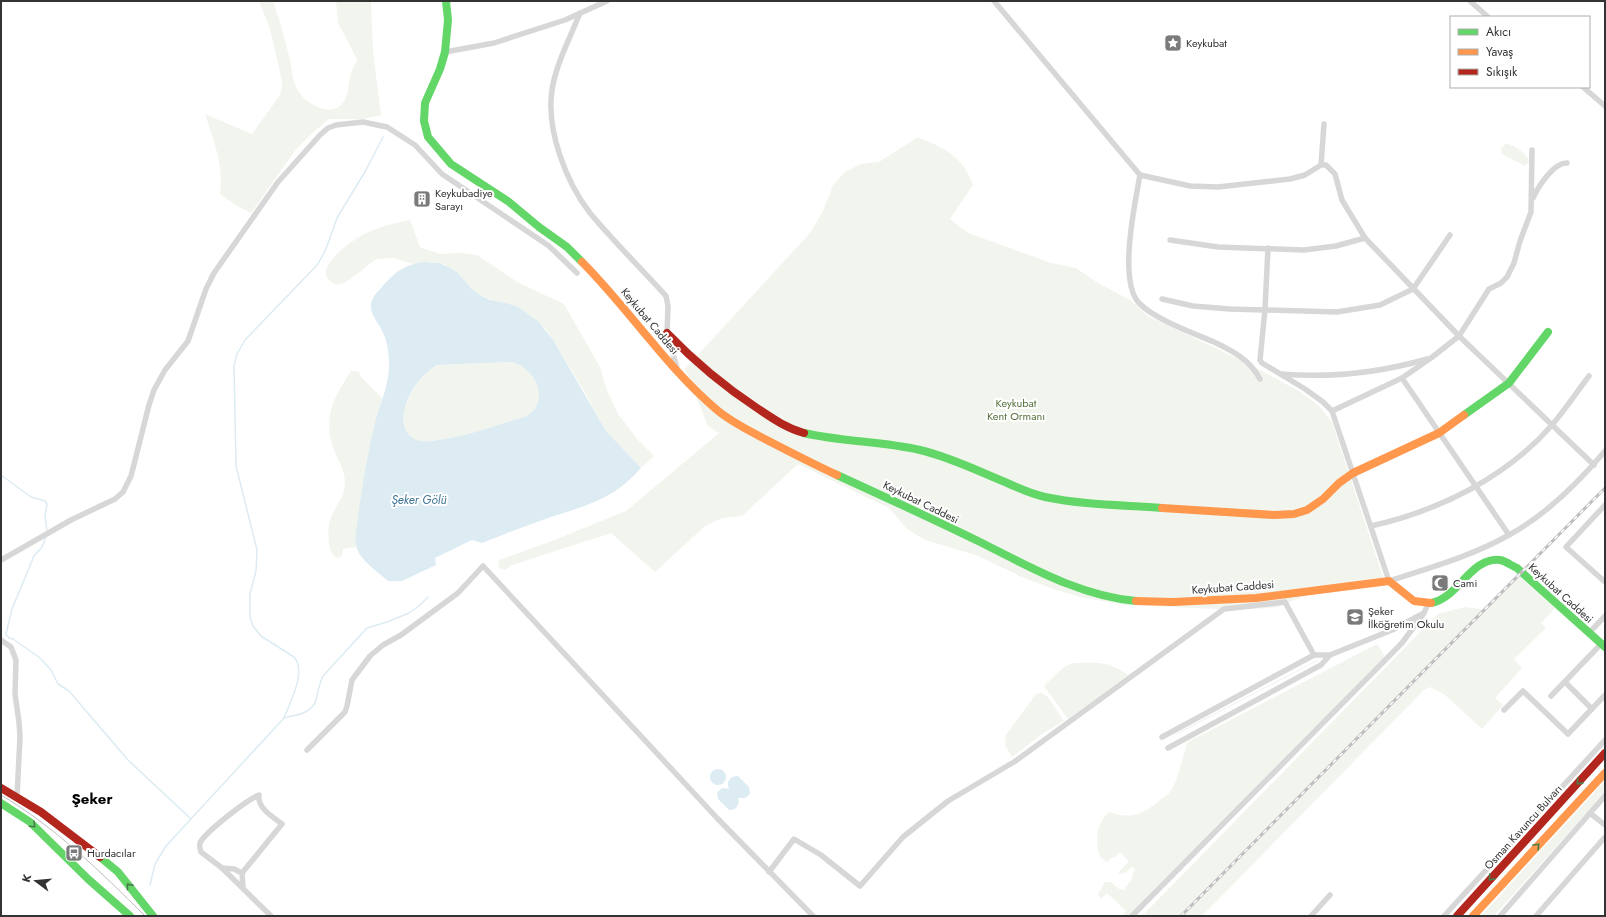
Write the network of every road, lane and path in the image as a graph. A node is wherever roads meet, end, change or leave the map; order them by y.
1 (446, 1) edge
2 (607, 1) edge
3 (994, 1) edge
4 (1470, 1) edge
5 (580, 13) junction
6 (1487, 16) edge
7 (445, 52) junction
8 (1584, 88) edge
9 (1605, 106) edge
10 (1324, 124) dead end
11 (1532, 150) dead end
12 (1567, 163) dead end
13 (1321, 165) junction
14 (1140, 175) junction
15 (1532, 200) junction
16 (1450, 235) dead end
17 (1365, 238) junction
18 (1170, 240) dead end
19 (1268, 248) junction
20 (578, 273) dead end
21 (1413, 289) junction
22 (1162, 299) dead end
23 (1265, 310) junction
24 (1548, 332) dead end
25 (667, 333) junction
26 (1459, 336) junction
27 (1431, 358) junction
28 (678, 371) junction
29 (1279, 374) junction
30 (1589, 376) dead end
31 (1402, 378) junction
32 (1260, 379) dead end
33 (1508, 383) junction
34 (1332, 411) junction
35 (1552, 425) junction
36 (1439, 433) junction
37 (1605, 451) edge
38 (1594, 465) junction
39 (1353, 473) junction
40 (1476, 486) junction
41 (1605, 506) edge
42 (1371, 526) junction
43 (1509, 535) junction
44 (1, 560) edge
45 (1389, 581) junction
46 (1605, 582) edge
47 (1279, 595) junction
48 (1285, 602) junction
49 (1428, 604) junction
50 (1424, 613) junction
51 (1605, 616) edge
52 (1589, 633) junction
53 (1, 640) edge
54 (1603, 646) edge
55 (1314, 655) junction
56 (1330, 655) junction
57 (1564, 682) junction
58 (1605, 695) edge
59 (1551, 696) dead end
60 (1592, 709) junction
61 (1504, 710) dead end
62 (1162, 737) dead end
63 (1605, 740) edge
64 (1168, 748) dead end
65 (307, 750) dead end
66 (1605, 754) edge
67 (1605, 773) edge
68 (1, 788) edge
69 (1605, 796) edge
70 (17, 797) junction
71 (1, 803) edge
72 (1590, 813) junction
73 (1605, 825) edge
74 (1605, 837) edge
75 (222, 868) junction
76 (769, 872) junction
77 (242, 873) junction
78 (243, 888) junction
79 (1330, 895) dead end
80 (1503, 915) edge
81 (130, 916) edge
82 (153, 916) edge
83 (271, 916) edge
84 (813, 916) edge
85 (1132, 916) edge
86 (1311, 916) edge
87 (1444, 916) edge
88 (1457, 916) edge
89 (1473, 916) edge
90 (1536, 916) edge

1 - 7 main road, Keykubat Caddesi
2 - 5 street
3 - 14 street
4 - 6 street
5 - 7 street
5 - 25 street
7 - 28 main road, Keykubat Caddesi
8 - 9 street
10 - 13 street
11 - 15 street
12 - 15 street
13 - 14 street
13 - 17 street
14 - 32 street
15 - 26 street
16 - 21 street
17 - 19 street
17 - 21 street
18 - 19 street
19 - 23 street
20 - 44 street
21 - 23 street
21 - 26 street
22 - 23 street
23 - 29 street
24 - 33 main road
25 - 28 street
25 - 39 main road
26 - 27 street
26 - 33 street
27 - 29 street
27 - 31 street
28 - 47 main road, Keykubat Caddesi
29 - 34 street
30 - 35 street
31 - 34 street
31 - 36 street
33 - 35 street
33 - 36 main road
34 - 39 street
35 - 38 street
35 - 40 street
36 - 39 main road
36 - 40 street
37 - 38 street
38 - 43 street
39 - 42 street
40 - 42 street
40 - 43 street
41 - 46 street
42 - 45 street
43 - 45 street
45 - 47 main road, Keykubat Caddesi
45 - 49 main road
47 - 48 street
48 - 55 street
48 - 76 street
49 - 50 street
49 - 52 main road, Keykubat Caddesi
50 - 56 street
50 - 85 street
51 - 52 street
52 - 54 main road, Keykubat Caddesi
53 - 70 street
54 - 57 street
55 - 56 street
55 - 62 street
56 - 64 street
57 - 59 street
57 - 60 street
58 - 60 street
60 - 61 street
63 - 87 street
65 - 76 street
66 -> 88 main road, Osman Kavuncu Bulvarı
89 -> 67 main road, Osman Kavuncu Bulvarı
68 - 70 main road
69 - 72 street
82 -> 70 main road
71 -> 81 main road
72 - 73 street
72 - 80 street
74 - 90 street
75 - 77 street
75 - 77 street
75 - 78 street
76 - 84 street
77 - 78 street
78 - 83 street
79 - 86 street

